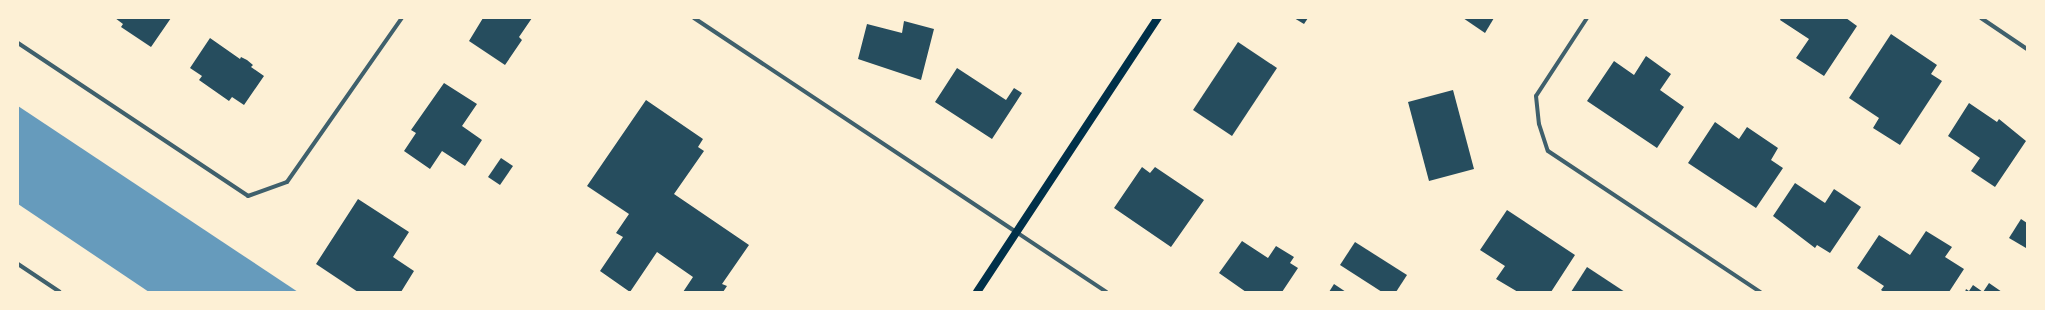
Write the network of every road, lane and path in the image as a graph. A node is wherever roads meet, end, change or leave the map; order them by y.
1 (402, 18) edge
2 (694, 18) edge
3 (1158, 18) edge
4 (1587, 18) edge
5 (1981, 18) edge
6 (18, 44) edge
7 (2027, 49) edge
8 (1016, 232) junction
9 (18, 264) edge
10 (60, 292) edge
11 (977, 292) edge
12 (1106, 292) edge
13 (1760, 292) edge

1 - 6 street
2 - 8 street
3 - 8 main road
4 - 13 street
5 - 7 street
8 - 11 main road
8 - 12 street
9 - 10 street

